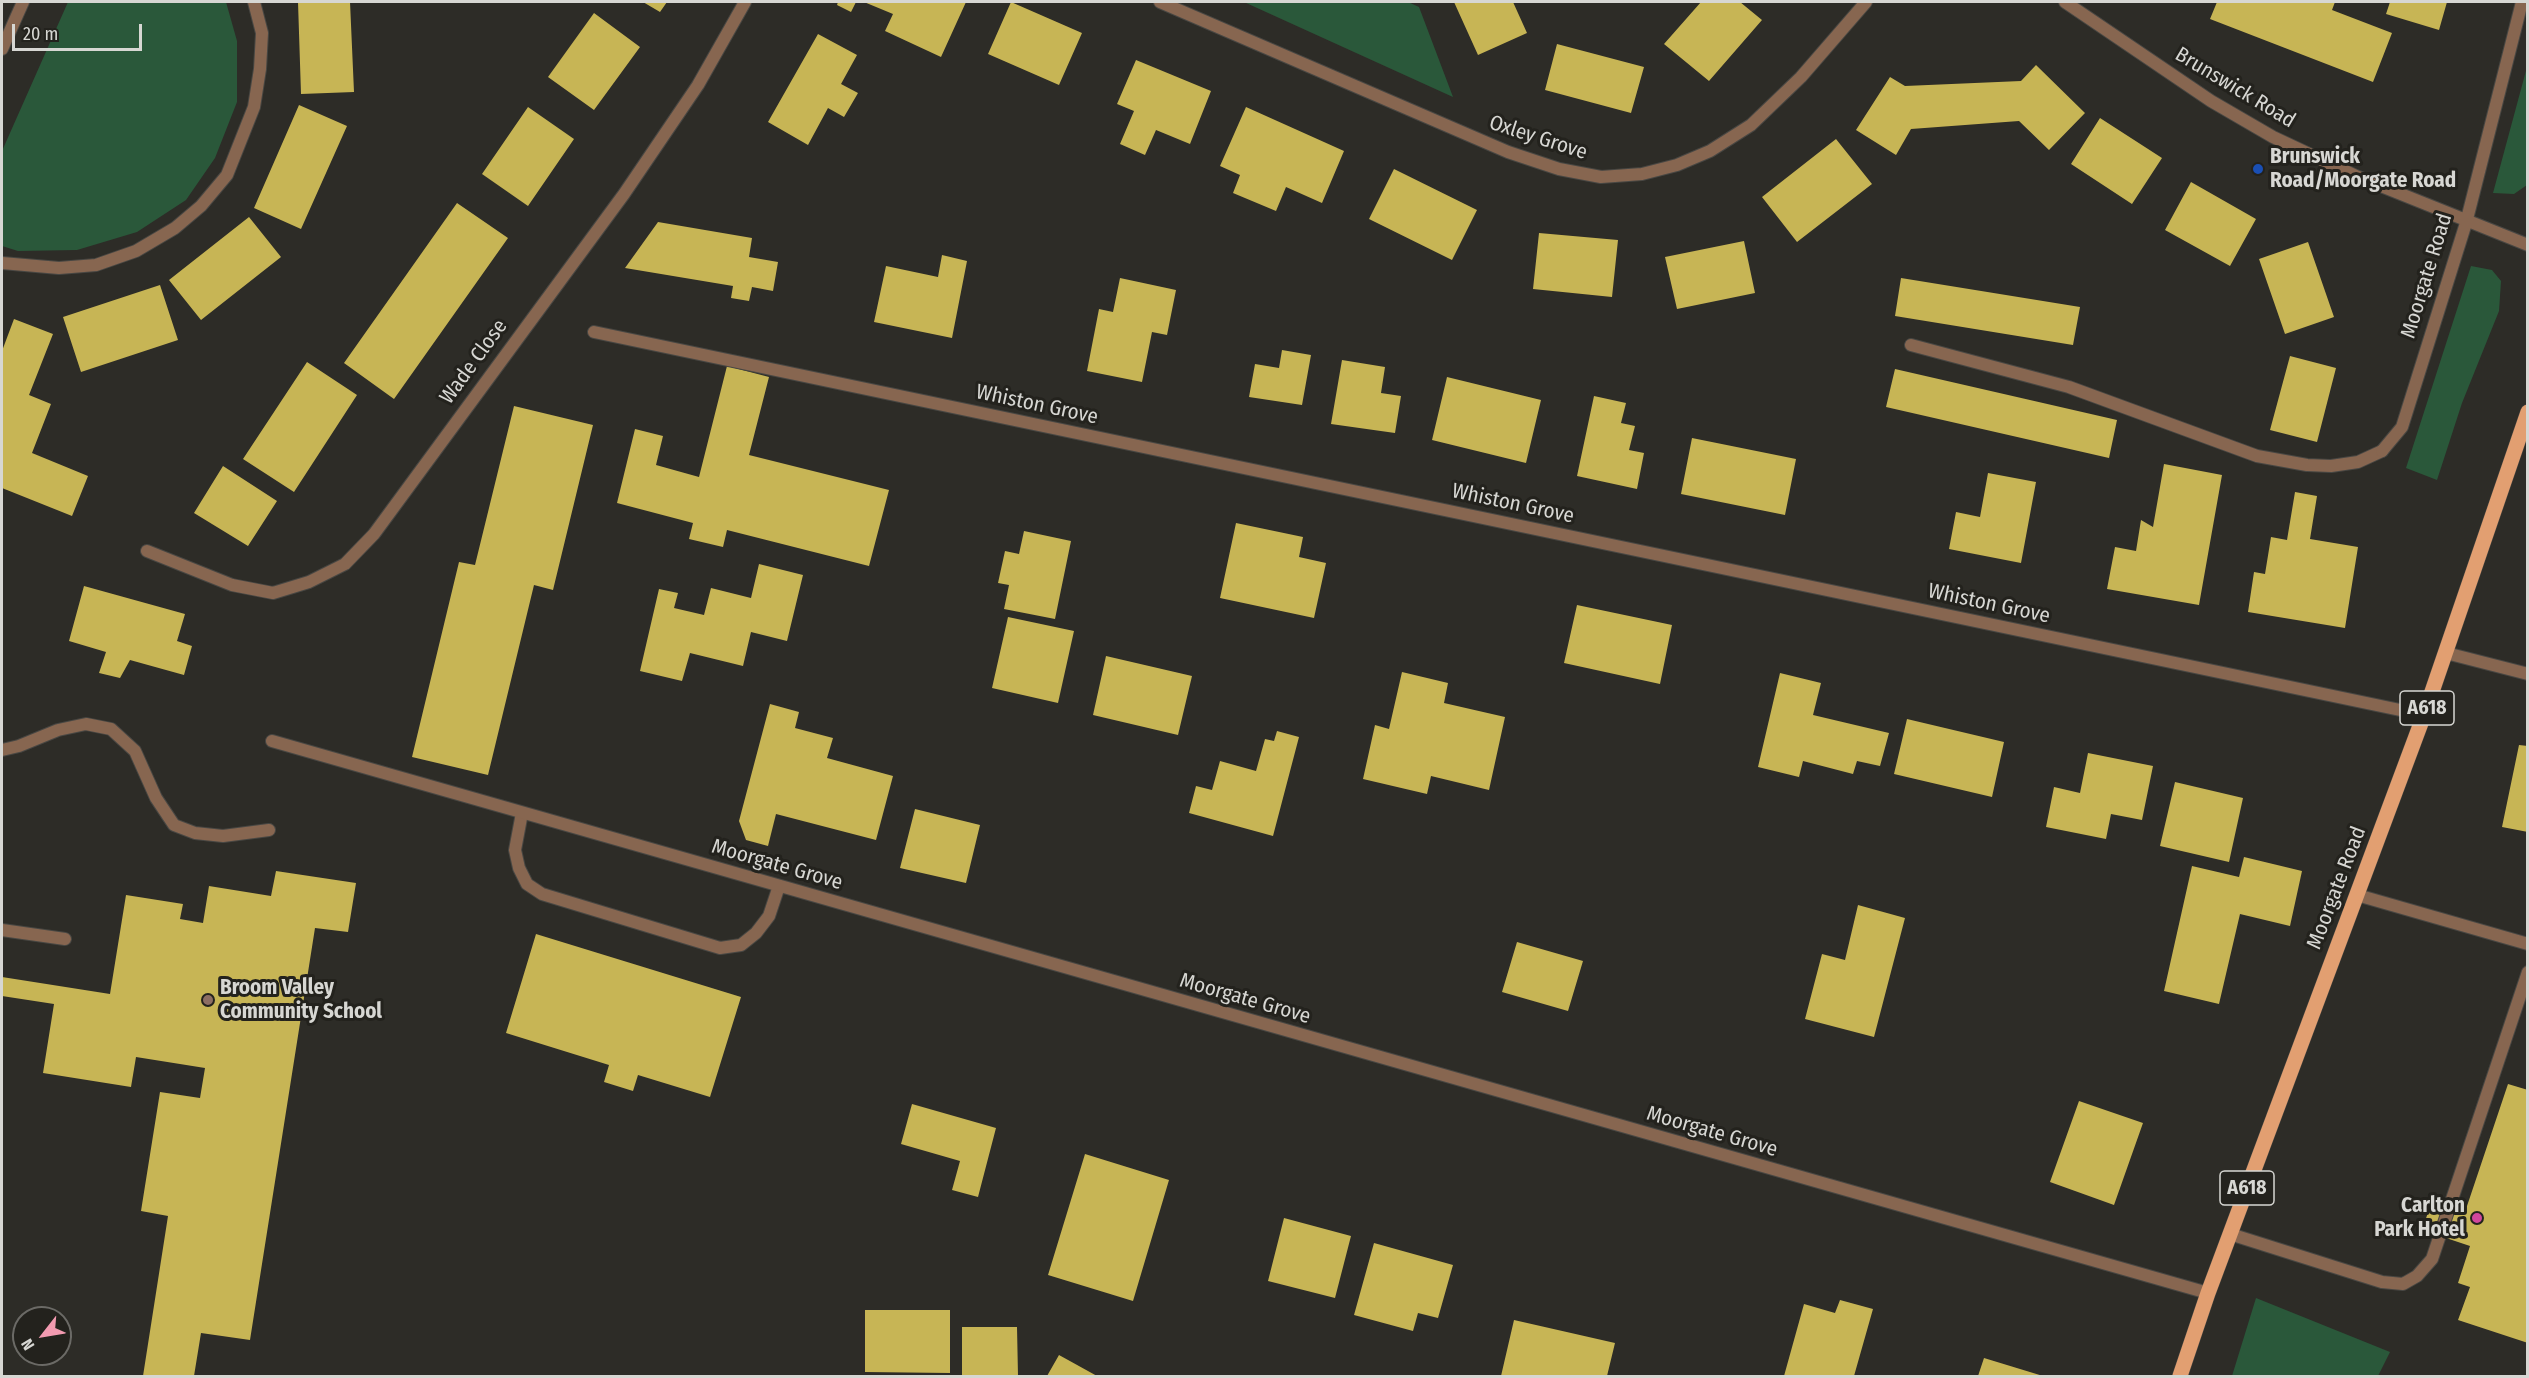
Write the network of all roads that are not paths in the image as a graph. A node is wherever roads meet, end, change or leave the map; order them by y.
1 (23, 2) edge
2 (254, 2) edge
3 (745, 2) edge
4 (1160, 2) edge
5 (1866, 2) edge
6 (2065, 2) edge
7 (2522, 2) edge
8 (2080, 6) edge
9 (2, 49) edge
10 (2466, 223) junction
11 (2528, 245) edge
12 (2, 263) edge
13 (594, 332) dead end
14 (1911, 345) dead end
15 (2528, 412) edge
16 (147, 551) dead end
17 (2446, 653) junction
18 (2528, 674) edge
19 (2424, 715) junction
20 (272, 741) dead end
21 (2, 750) edge
22 (522, 813) junction
23 (269, 830) dead end
24 (779, 886) junction
25 (2356, 895) junction
26 (2, 930) edge
27 (65, 939) dead end
28 (2528, 944) edge
29 (2528, 972) edge
30 (2230, 1234) junction
31 (2208, 1293) junction
32 (2180, 1377) edge

1 - 9 street
2 - 12 street
3 - 16 street, Wade Close
4 - 5 street, Oxley Grove
6 - 8 street, Brunswick Road
7 - 10 street, Moorgate Road
8 - 10 street, Brunswick Road
10 - 11 street, Brunswick Road
10 - 14 street, Moorgate Road
13 - 19 street, Whiston Grove
15 - 17 main road, Moorgate Road / A618
17 - 18 street
17 - 19 main road, Moorgate Road / A618
19 - 25 main road, Moorgate Road / A618
20 - 22 street, Moorgate Grove
21 - 23 street
22 - 24 street, Moorgate Grove
22 - 24 street
24 - 31 street, Moorgate Grove
25 - 28 street
25 - 30 main road, Moorgate Road / A618
26 - 27 street
29 - 30 street
30 - 31 main road, Moorgate Road / A618
31 - 32 main road, Moorgate Road / A618

